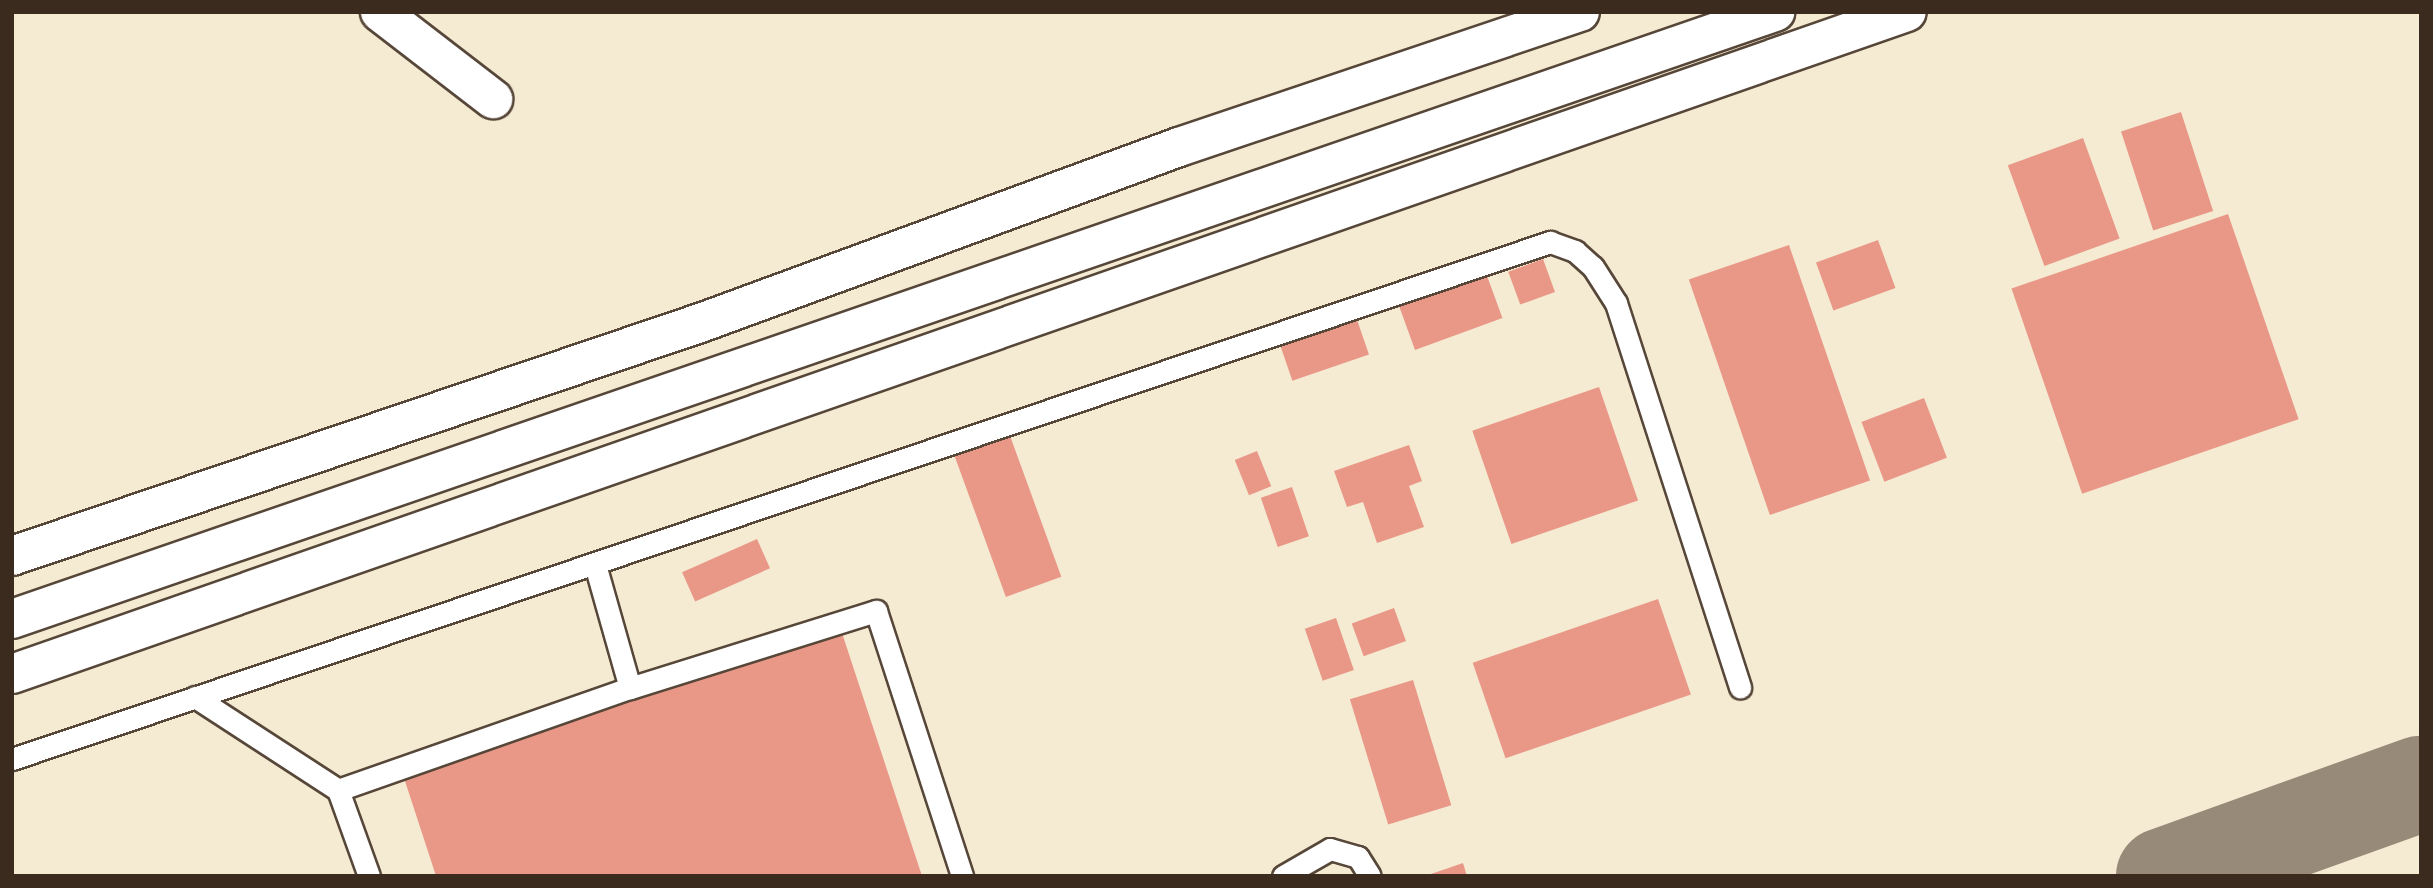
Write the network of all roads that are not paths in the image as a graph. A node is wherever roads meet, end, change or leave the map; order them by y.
1 (380, 12) edge
2 (1580, 12) edge
3 (1775, 12) edge
4 (1907, 12) edge
5 (493, 99) dead end
6 (12, 556) edge
7 (596, 564) junction
8 (12, 619) edge
9 (12, 674) edge
10 (630, 688) junction
11 (1740, 688) dead end
12 (195, 697) junction
13 (12, 760) edge
14 (338, 790) junction
15 (369, 876) edge
16 (962, 876) edge
17 (1283, 876) edge
18 (1370, 876) edge

1 - 5 street
2 - 6 street
3 - 8 street
4 - 9 street
7 - 10 lane
7 - 11 lane
7 - 12 lane
10 - 14 lane
10 - 16 lane
12 - 13 lane
12 - 14 lane
14 - 15 lane
17 - 18 lane

